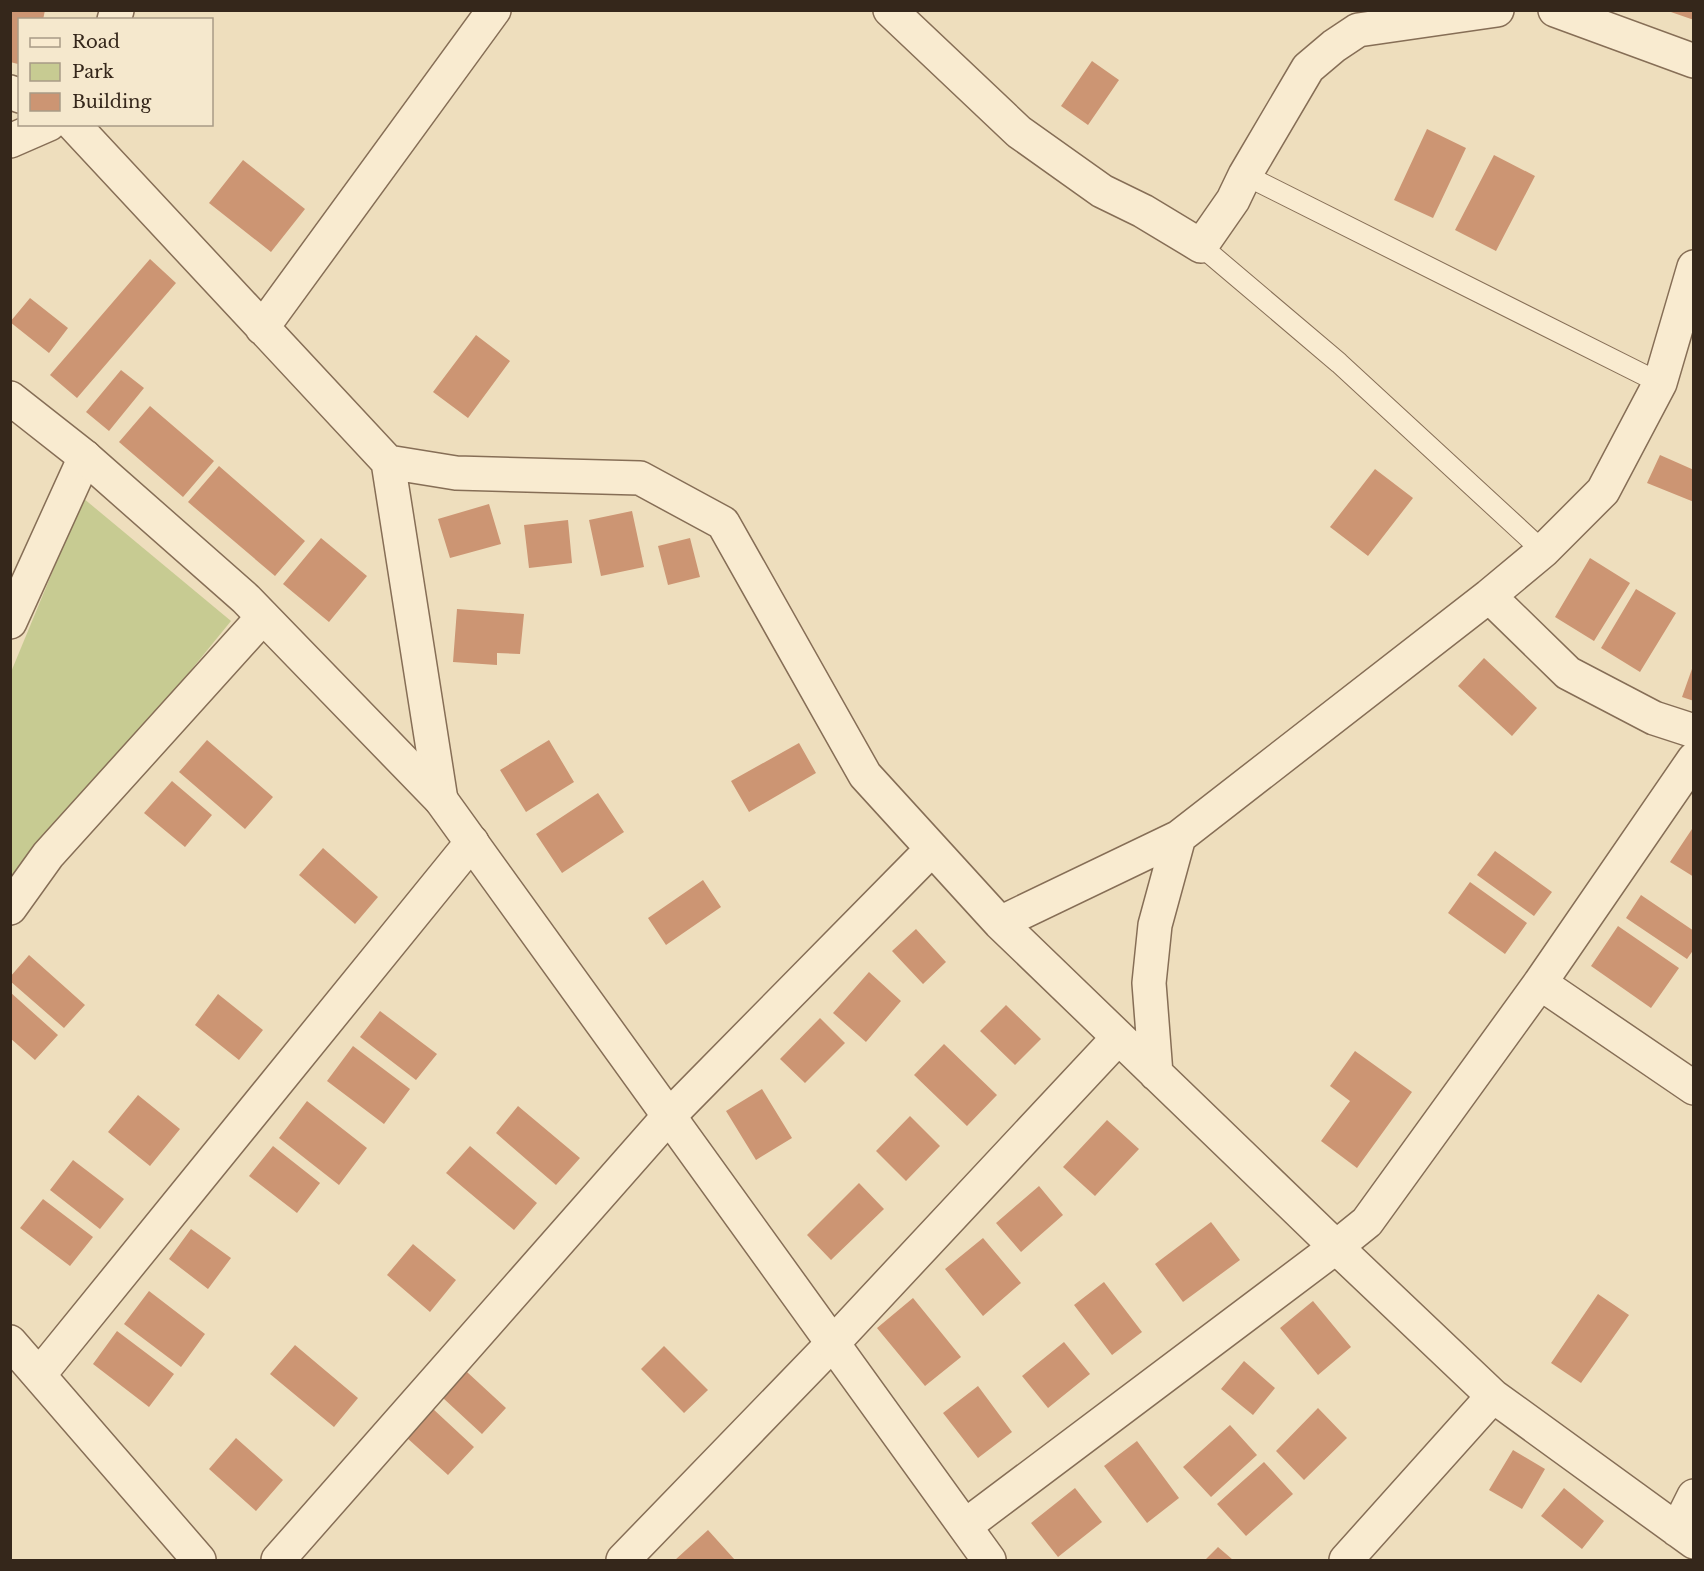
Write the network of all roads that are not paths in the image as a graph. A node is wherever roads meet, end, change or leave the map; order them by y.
1 (494, 10) edge
2 (890, 10) edge
3 (1497, 10) edge
4 (1555, 10) edge
5 (1694, 61) edge
6 (44, 126) edge
7 (75, 126) edge
8 (10, 141) edge
9 (1245, 175) junction
10 (1202, 246) junction
11 (1694, 267) edge
12 (262, 328) junction
13 (1660, 383) junction
14 (10, 398) edge
15 (85, 456) junction
16 (388, 462) junction
17 (1543, 551) junction
18 (1489, 596) junction
19 (263, 617) junction
20 (10, 622) edge
21 (1694, 730) edge
22 (1694, 759) edge
23 (441, 800) junction
24 (1179, 837) junction
25 (472, 842) junction
26 (932, 849) junction
27 (10, 908) edge
28 (1000, 923) junction
29 (1540, 983) junction
30 (1118, 1038) junction
31 (1156, 1074) junction
32 (1694, 1088) edge
33 (669, 1116) junction
34 (1336, 1247) junction
35 (10, 1342) edge
36 (833, 1343) junction
37 (39, 1375) junction
38 (1493, 1396) junction
39 (1694, 1496) edge
40 (964, 1526) junction
41 (1685, 1536) edge
42 (199, 1560) edge
43 (278, 1560) edge
44 (623, 1560) edge
45 (989, 1560) edge
46 (1346, 1560) edge

1 - 12 street
2 - 10 street
3 - 9 street
4 - 5 street
6 - 8 street
7 - 12 street
9 - 10 street
9 - 13 lane
10 - 17 lane
11 - 13 street
12 - 16 street
13 - 17 street
14 - 15 street
15 - 19 street
15 - 20 street
16 - 23 street
16 - 26 street
17 - 18 street
18 - 21 street
18 - 24 street
19 - 23 street
19 - 27 street
22 - 29 street
23 - 25 street
24 - 28 street
24 - 31 street
25 - 33 street
25 - 37 street
26 - 28 street
26 - 33 street
28 - 30 street
29 - 32 street
29 - 34 street
30 - 31 street
30 - 36 street
31 - 34 street
33 - 36 street
33 - 43 street
34 - 38 street
34 - 40 street
35 - 37 street
36 - 40 street
36 - 44 street
37 - 42 street
38 - 41 street
38 - 46 street
39 - 41 street
40 - 45 street

